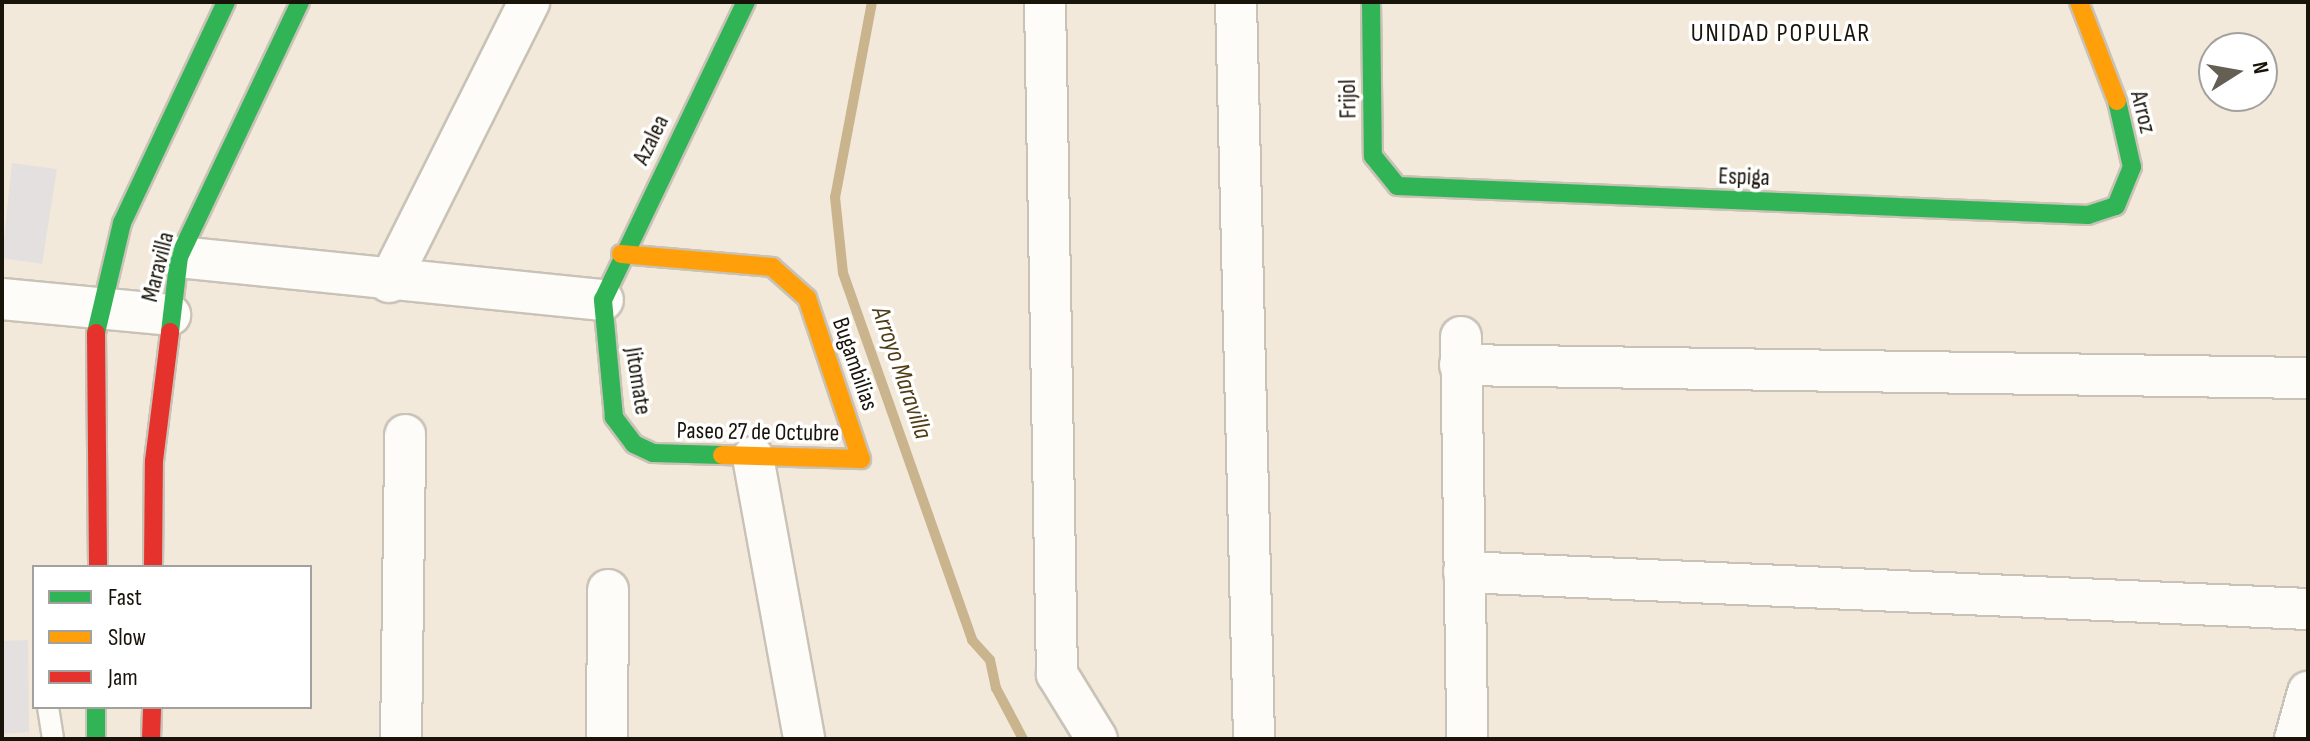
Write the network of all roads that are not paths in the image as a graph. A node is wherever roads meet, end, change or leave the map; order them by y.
1 (226, 2) edge
2 (300, 2) edge
3 (529, 2) edge
4 (746, 2) edge
5 (1045, 2) edge
6 (1236, 2) edge
7 (1371, 2) edge
8 (2079, 2) edge
9 (186, 84) junction
10 (245, 113) junction
11 (1397, 186) joint
12 (2088, 215) joint
13 (621, 254) junction
14 (179, 257) junction
15 (389, 282) junction
16 (2, 299) edge
17 (603, 300) junction
18 (96, 312) junction
19 (170, 315) junction
20 (2308, 378) edge
21 (405, 435) dead end
22 (653, 453) joint
23 (753, 457) junction
24 (861, 459) joint
25 (98, 565) edge
26 (153, 565) edge
27 (1464, 572) junction
28 (608, 590) dead end
29 (2308, 609) edge
30 (2308, 692) edge
31 (48, 709) edge
32 (96, 709) edge
33 (152, 709) edge
34 (53, 739) edge
35 (96, 739) edge
36 (151, 739) edge
37 (401, 739) edge
38 (607, 739) edge
39 (804, 739) edge
40 (1097, 739) edge
41 (1254, 739) edge
42 (1467, 739) edge
43 (2295, 739) edge

1 - 9 street, Maravilla
2 - 10 street, Maravilla
3 - 15 street
4 - 13 street, Azalea
5 - 40 street
6 - 41 street
7 - 11 street, Frijol
8 - 12 street, Arroz
9 - 10 street
9 - 18 street, Maravilla
10 - 14 street, Maravilla
11 - 12 street, Espiga
13 - 17 street, Azalea
13 - 24 street, Bugambilias
14 - 15 street
14 - 19 street, Maravilla
15 - 17 street
16 - 18 street
17 - 22 street, Jitomate
18 - 19 street
18 - 25 street, Maravilla
19 - 26 street, Maravilla
20 - 27 street
21 - 37 street
22 - 23 street, Paseo 27 de Octubre
23 - 24 street, Paseo 27 de Octubre
23 - 39 street
27 - 29 street
27 - 42 street
28 - 38 street
30 - 43 street
31 - 34 lane
32 - 35 street
33 - 36 street

